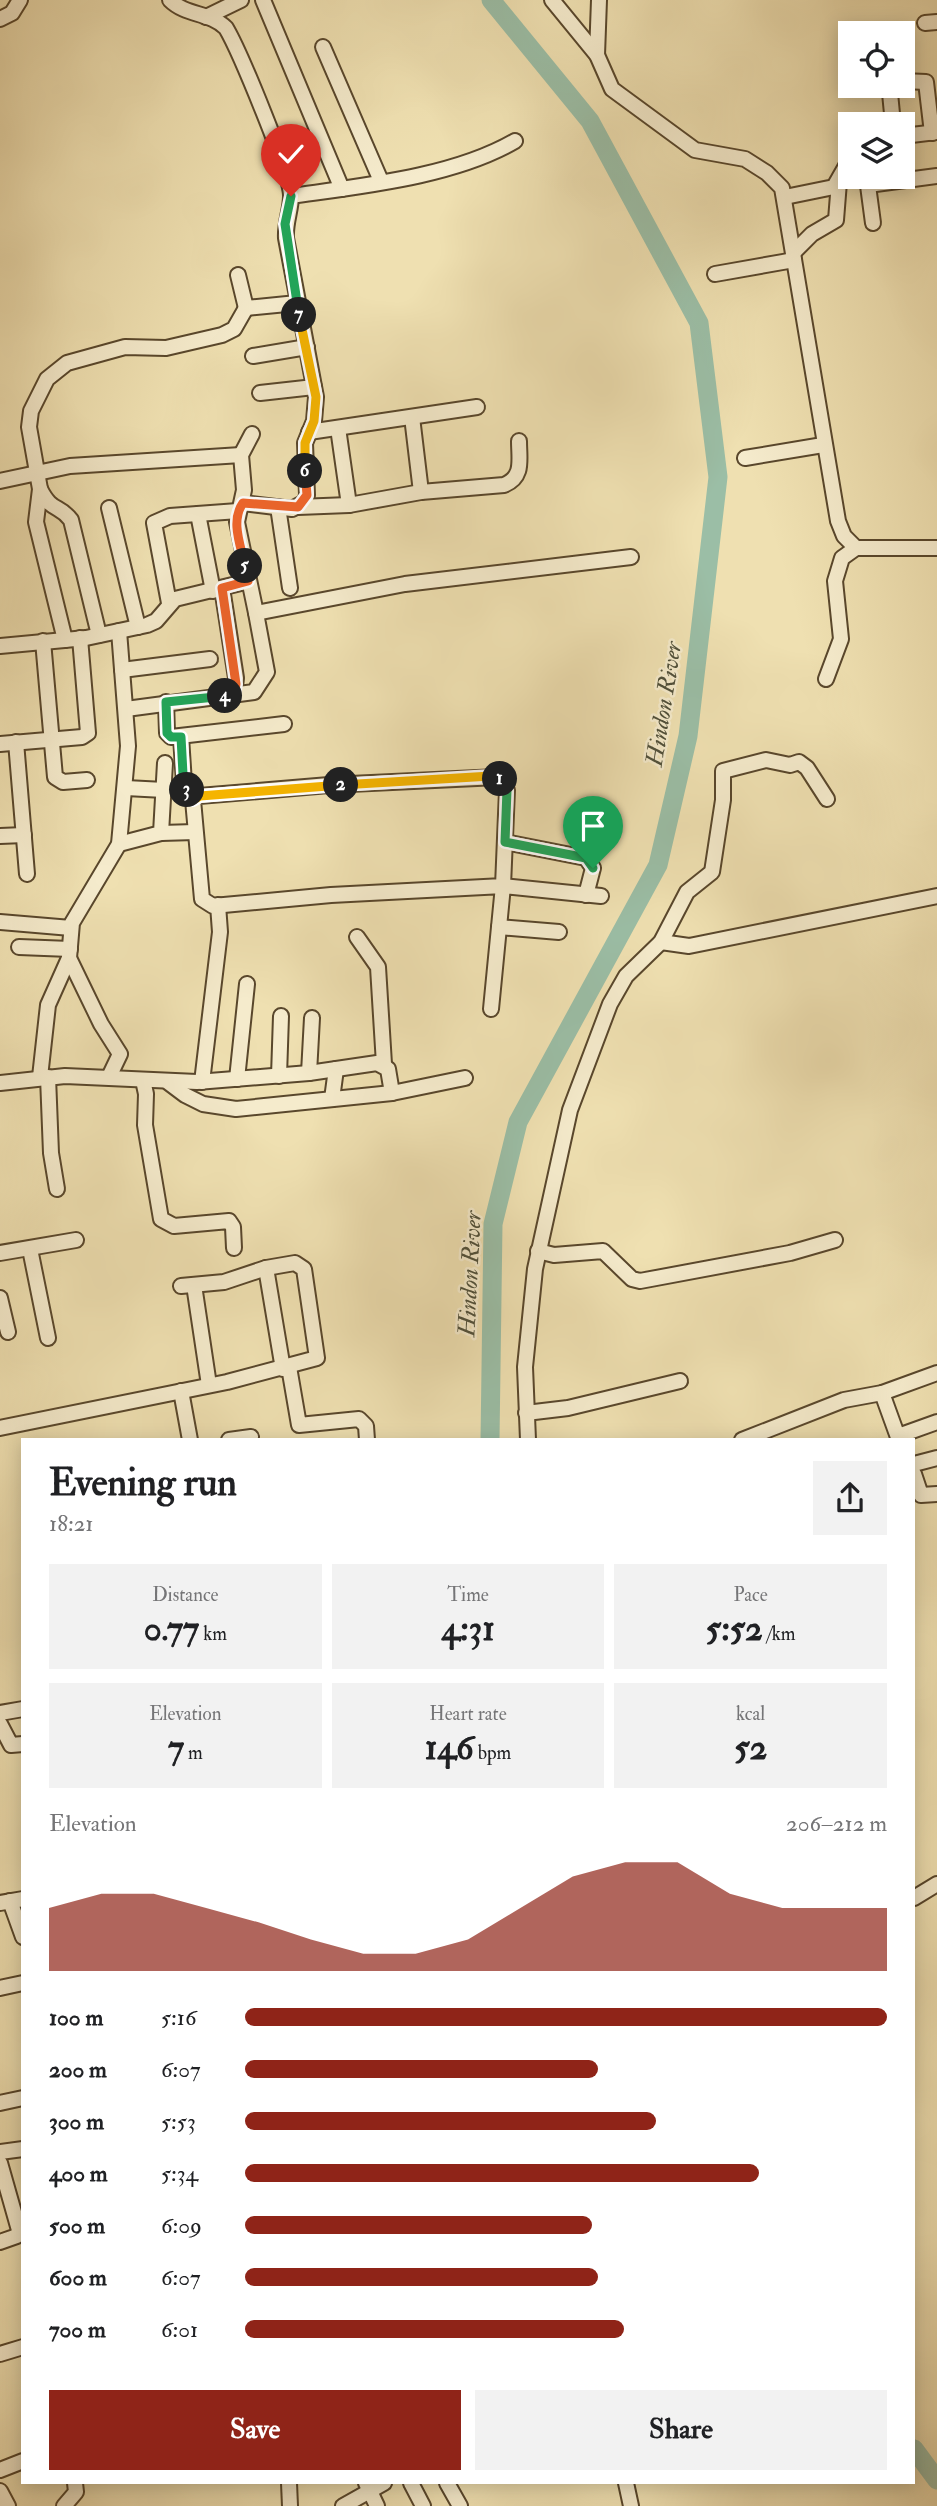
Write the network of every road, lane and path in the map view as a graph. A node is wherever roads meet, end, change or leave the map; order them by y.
1 (20, 0) edge
2 (170, 0) edge
3 (241, 0) edge
4 (263, 0) edge
5 (552, 0) edge
6 (599, 0) edge
7 (206, 17) junction
8 (0, 19) edge
9 (323, 47) dead end
10 (597, 55) junction
11 (915, 82) edge
12 (934, 132) edge
13 (915, 134) edge
14 (515, 141) dead end
15 (937, 176) edge
16 (915, 178) edge
17 (381, 181) junction
18 (838, 183) edge
19 (342, 189) junction
20 (838, 189) edge
21 (869, 189) edge
22 (291, 196) junction
23 (785, 197) junction
24 (873, 223) dead end
25 (793, 257) junction
26 (715, 274) dead end
27 (238, 275) dead end
28 (297, 303) junction
29 (246, 308) junction
30 (307, 347) junction
31 (253, 356) dead end
32 (314, 387) junction
33 (260, 393) dead end
34 (477, 407) dead end
35 (412, 417) junction
36 (338, 428) junction
37 (309, 432) junction
38 (252, 434) dead end
39 (519, 442) dead end
40 (823, 445) junction
41 (241, 455) junction
42 (745, 458) dead end
43 (36, 472) junction
44 (0, 481) edge
45 (40, 488) junction
46 (421, 492) junction
47 (349, 505) junction
48 (240, 507) junction
49 (278, 507) junction
50 (298, 507) junction
51 (109, 508) dead end
52 (198, 514) junction
53 (856, 548) junction
54 (937, 548) edge
55 (631, 557) dead end
56 (248, 581) junction
57 (290, 588) dead end
58 (218, 589) junction
59 (169, 603) junction
60 (256, 613) junction
61 (138, 626) junction
62 (119, 631) junction
63 (99, 635) junction
64 (80, 638) junction
65 (65, 640) junction
66 (43, 642) junction
67 (0, 646) edge
68 (210, 659) dead end
69 (122, 670) junction
70 (826, 680) dead end
71 (234, 695) junction
72 (166, 702) junction
73 (126, 709) junction
74 (284, 724) dead end
75 (181, 737) junction
76 (54, 740) junction
77 (16, 742) junction
78 (0, 744) edge
79 (166, 763) dead end
80 (87, 780) dead end
81 (126, 789) junction
82 (164, 790) junction
83 (827, 799) dead end
84 (193, 800) junction
85 (195, 832) junction
86 (161, 833) junction
87 (24, 835) junction
88 (0, 836) edge
89 (505, 842) junction
90 (120, 844) junction
91 (27, 874) dead end
92 (503, 886) junction
93 (937, 895) edge
94 (218, 905) junction
95 (0, 922) edge
96 (499, 927) junction
97 (71, 928) junction
98 (559, 932) dead end
99 (357, 937) dead end
100 (661, 942) junction
101 (19, 947) dead end
102 (70, 953) junction
103 (247, 984) dead end
104 (491, 1009) dead end
105 (281, 1016) dead end
106 (312, 1018) dead end
107 (384, 1064) junction
108 (335, 1069) junction
109 (309, 1073) junction
110 (279, 1076) junction
111 (44, 1077) junction
112 (109, 1077) junction
113 (465, 1078) dead end
114 (237, 1079) junction
115 (143, 1080) junction
116 (202, 1082) junction
117 (0, 1083) edge
118 (169, 1083) junction
119 (392, 1093) junction
120 (332, 1099) junction
121 (57, 1189) dead end
122 (76, 1240) dead end
123 (835, 1240) dead end
124 (234, 1248) dead end
125 (30, 1249) junction
126 (538, 1251) junction
127 (0, 1253) edge
128 (266, 1268) junction
129 (0, 1298) edge
130 (8, 1332) dead end
131 (48, 1338) dead end
132 (286, 1368) junction
133 (937, 1373) edge
134 (680, 1381) dead end
135 (209, 1385) junction
136 (181, 1391) junction
137 (882, 1393) junction
138 (526, 1413) junction
139 (937, 1422) edge
140 (0, 1428) edge
141 (251, 1437) dead end
142 (190, 1438) edge
143 (244, 1438) edge
144 (367, 1438) edge
145 (528, 1438) edge
146 (747, 1438) edge
147 (899, 1438) edge
148 (937, 1458) edge
149 (915, 1464) edge
150 (915, 1477) edge
151 (937, 1494) edge
152 (21, 1709) edge
153 (0, 1713) edge
154 (0, 1724) edge
155 (21, 1744) edge
156 (937, 1884) edge
157 (915, 1897) edge
158 (11, 1901) edge
159 (21, 1931) edge
160 (21, 1983) edge
161 (0, 1988) edge
162 (21, 2098) edge
163 (0, 2103) edge
164 (21, 2149) edge
165 (0, 2152) edge
166 (1, 2171) edge
167 (19, 2210) edge
168 (0, 2242) edge
169 (21, 2348) edge
170 (0, 2354) edge
171 (21, 2462) edge
172 (0, 2470) edge
173 (75, 2484) edge
174 (289, 2484) edge
175 (412, 2484) edge
176 (448, 2484) edge
177 (626, 2484) edge
178 (367, 2487) edge
179 (0, 2491) edge
180 (292, 2504) edge
181 (8, 2506) edge
182 (64, 2506) edge
183 (343, 2506) edge
184 (377, 2506) edge
185 (423, 2506) edge
186 (460, 2506) edge
187 (631, 2506) edge

1 - 8 street
2 - 7 street
3 - 7 street
4 - 19 street
5 - 10 street
6 - 10 street
7 - 22 street
9 - 17 street
10 - 23 street
11 - 12 street
12 - 13 street
14 - 17 street
15 - 16 street
17 - 19 street
18 - 23 street
19 - 22 street
20 - 25 street
21 - 24 street
22 - 28 street
23 - 25 street
25 - 26 street
25 - 40 street
27 - 29 street
28 - 29 street
28 - 30 street
29 - 43 street
30 - 31 street
30 - 32 street
32 - 33 street
32 - 37 street
34 - 35 street
35 - 36 street
35 - 46 street
36 - 37 street
36 - 47 street
37 - 50 street
38 - 41 street
39 - 46 street
40 - 42 street
40 - 53 street
41 - 43 street
41 - 48 street
43 - 44 street
43 - 45 street
45 - 63 street
45 - 65 street
46 - 47 street
47 - 50 street
48 - 49 street
48 - 52 street
48 - 56 street
49 - 50 street
49 - 57 street
51 - 61 street
52 - 58 street
52 - 59 street
53 - 54 street
53 - 70 street
55 - 60 street
56 - 58 street
56 - 60 street
58 - 59 street
58 - 71 street
59 - 61 street
60 - 71 street
61 - 62 street
62 - 63 street
62 - 69 street
63 - 64 street
64 - 65 street
64 - 76 street
65 - 66 street
66 - 67 street
66 - 76 street
68 - 69 street
69 - 73 street
71 - 72 street
72 - 73 street
72 - 75 street
73 - 81 street
74 - 75 street
75 - 84 street
76 - 77 street
76 - 80 street
77 - 78 street
77 - 87 street
79 - 82 street
81 - 82 street
81 - 90 street
82 - 86 street
83 - 100 street
84 - 85 street
84 - 89 street
85 - 86 street
85 - 94 street
86 - 90 street
87 - 88 street
87 - 91 street
89 - 92 street
89 - 92 street
90 - 97 street
92 - 94 street
92 - 96 street
93 - 100 street
94 - 116 street
95 - 97 street
96 - 98 street
96 - 104 street
97 - 102 street
99 - 107 street
100 - 126 street
101 - 102 street
102 - 111 street
102 - 112 street
103 - 114 street
105 - 110 street
106 - 109 street
107 - 108 street
107 - 119 street
108 - 109 street
108 - 120 street
109 - 110 street
110 - 114 street
111 - 112 street
111 - 117 street
111 - 121 street
112 - 115 street
113 - 119 street
114 - 116 street
115 - 118 street
115 - 124 street
116 - 118 street
118 - 120 street
119 - 120 street
122 - 125 street
123 - 126 street
125 - 127 street
125 - 131 street
126 - 138 street
128 - 132 street
128 - 132 street
128 - 135 street
129 - 130 street
132 - 135 street
132 - 144 street
133 - 137 street
134 - 138 street
135 - 136 street
136 - 140 street
136 - 142 street
137 - 146 street
137 - 147 street
138 - 145 street
139 - 147 street
141 - 143 street
148 - 149 street
150 - 151 street
152 - 153 street
154 - 155 street
156 - 157 street
158 - 159 street
160 - 161 street
162 - 163 street
164 - 165 street
166 - 167 street
167 - 168 street
169 - 170 street
171 - 172 street
173 - 182 street
174 - 180 street
175 - 185 street
176 - 186 street
177 - 187 street
178 - 183 street
178 - 184 street
179 - 181 street

